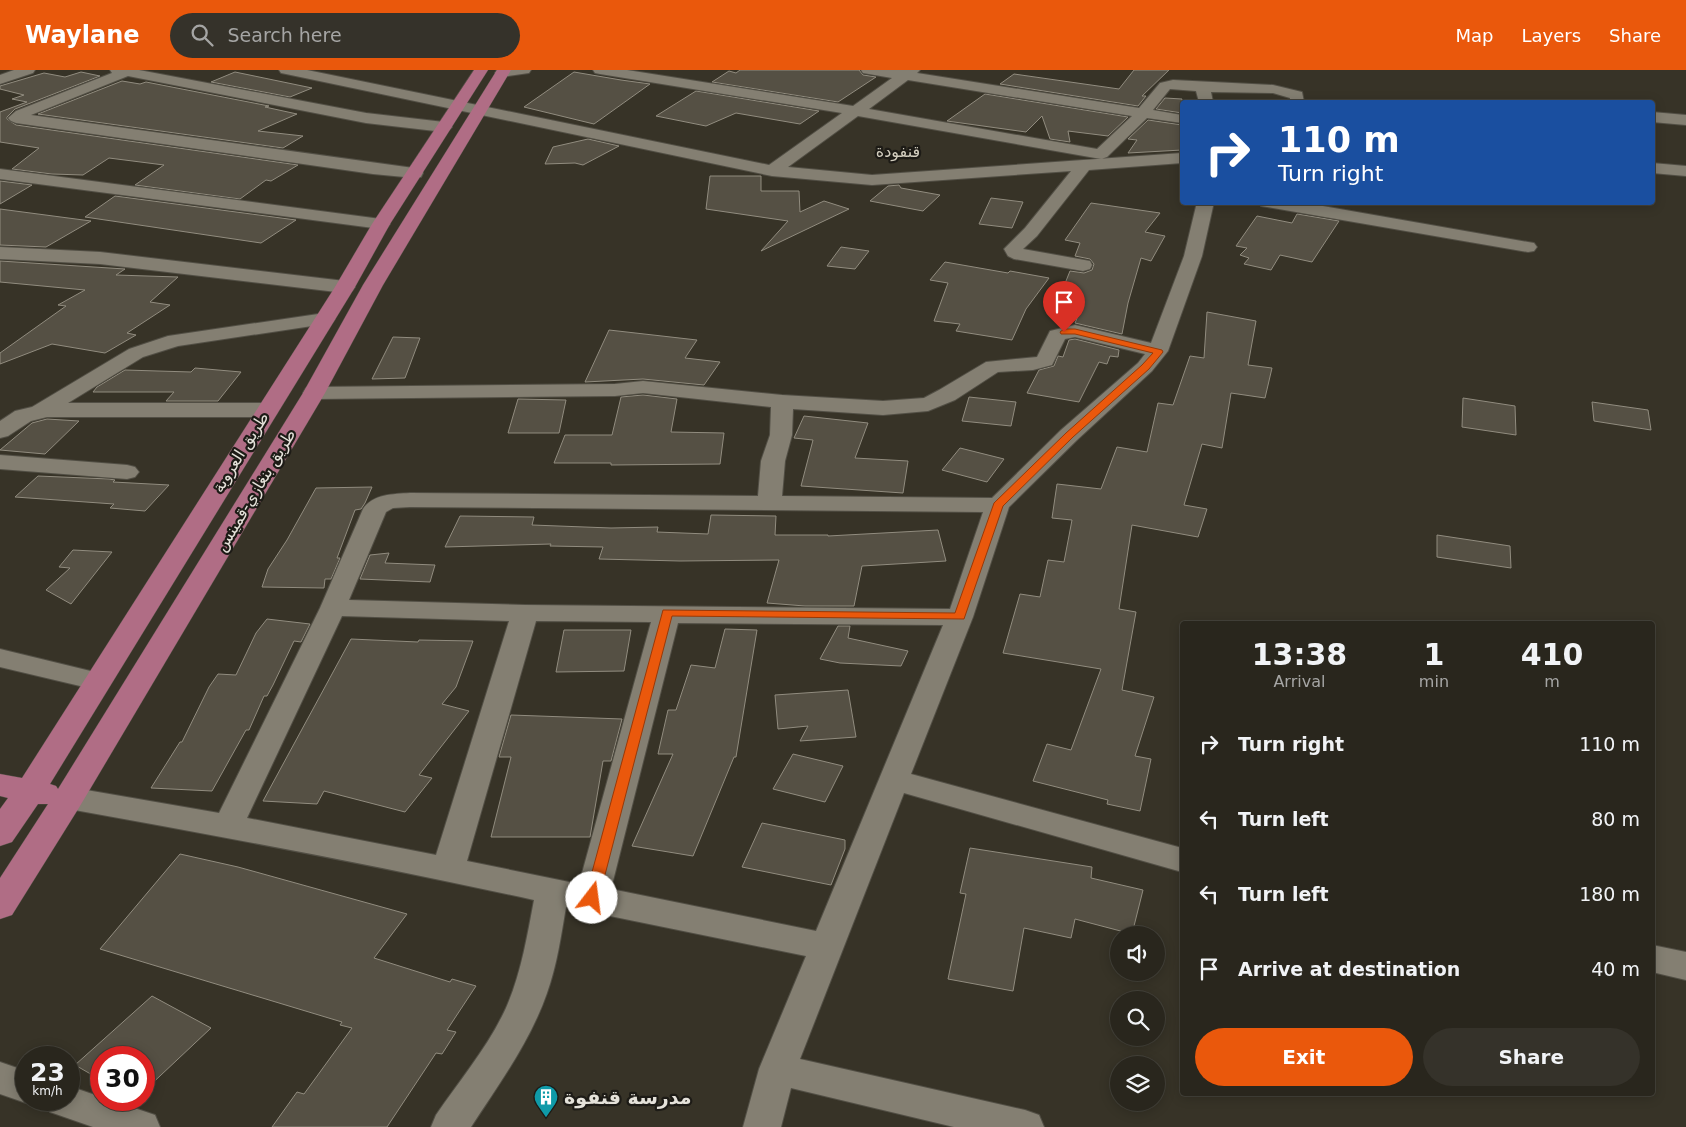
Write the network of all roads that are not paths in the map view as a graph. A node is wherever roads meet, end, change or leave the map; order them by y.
1 (28, 70) edge
2 (286, 70) edge
3 (600, 70) edge
4 (868, 70) edge
5 (125, 71) edge
6 (503, 71) edge
7 (618, 71) edge
8 (909, 73) edge
9 (0, 80) edge
10 (1203, 87) junction
11 (1206, 100) edge
12 (1297, 100) edge
13 (469, 108) junction
14 (855, 111) junction
15 (1143, 113) junction
16 (1655, 117) edge
17 (1180, 119) edge
18 (1686, 120) edge
19 (444, 127) junction
20 (1101, 154) junction
21 (1180, 158) edge
22 (1142, 161) junction
23 (1084, 165) junction
24 (1655, 168) edge
25 (772, 171) junction
26 (1686, 172) edge
27 (414, 173) junction
28 (0, 174) edge
29 (1205, 205) edge
30 (1284, 205) edge
31 (381, 224) junction
32 (1528, 247) dead end
33 (0, 253) edge
34 (1084, 265) dead end
35 (345, 287) junction
36 (325, 318) junction
37 (1158, 352) junction
38 (314, 393) junction
39 (782, 402) junction
40 (267, 410) junction
41 (38, 412) junction
42 (0, 431) edge
43 (0, 462) edge
44 (128, 472) dead end
45 (769, 503) junction
46 (998, 505) junction
47 (334, 608) junction
48 (525, 612) junction
49 (667, 613) junction
50 (960, 617) junction
51 (0, 658) edge
52 (96, 681) junction
53 (894, 780) junction
54 (15, 788) edge
55 (69, 798) junction
56 (228, 826) junction
57 (0, 834) edge
58 (1180, 859) edge
59 (448, 869) junction
60 (552, 892) junction
61 (592, 898) junction
62 (0, 906) edge
63 (826, 946) junction
64 (1655, 959) edge
65 (1686, 966) edge
66 (777, 1069) junction
67 (0, 1078) edge
68 (15, 1083) edge
69 (80, 1106) edge
70 (928, 1117) edge
71 (141, 1127) edge
72 (450, 1127) edge
73 (762, 1127) edge
74 (1025, 1127) edge

1 - 9 street
2 - 13 street
3 - 7 street
4 - 8 street
5 - 19 street
5 - 27 street
6 - 13 main road, طريق بنغازي-قمينس
7 - 14 street
8 - 14 street
8 - 15 street
10 - 11 street
10 - 12 street
10 - 15 street
13 - 19 main road, طريق العروبة
13 - 25 street
13 - 38 main road, طريق بنغازي-قمينس
14 - 20 street
14 - 25 street
15 - 17 street
15 - 20 street
16 - 18 street
19 - 27 main road, طريق العروبة
20 - 22 street
21 - 22 street
22 - 23 street
23 - 25 street
23 - 34 street
24 - 26 street
27 - 31 main road, طريق العروبة
28 - 31 street
29 - 37 street
30 - 32 street
31 - 35 main road, طريق العروبة
33 - 35 street
35 - 36 main road, طريق العروبة
36 - 40 main road, طريق العروبة
36 - 41 street
37 - 39 street
37 - 46 street
38 - 39 street
38 - 55 main road, طريق بنغازي-قمينس
39 - 45 street
40 - 41 street
40 - 52 main road, طريق العروبة
41 - 42 street
43 - 44 street
45 - 46 street
45 - 47 street
46 - 50 street
47 - 48 street
47 - 56 street
48 - 49 street
48 - 59 street
49 - 50 street
49 - 61 street
50 - 53 street
51 - 52 street
52 - 54 main road, طريق العروبة
53 - 58 street
53 - 63 street
54 - 55 main road
54 - 57 main road, طريق العروبة
55 - 56 street
55 - 62 main road, طريق بنغازي-قمينس
56 - 59 street
59 - 60 street
60 - 61 street
60 - 72 street
61 - 63 street
63 - 66 street
64 - 65 street
66 - 70 street
66 - 73 street
67 - 68 street
69 - 71 street
70 - 74 street

